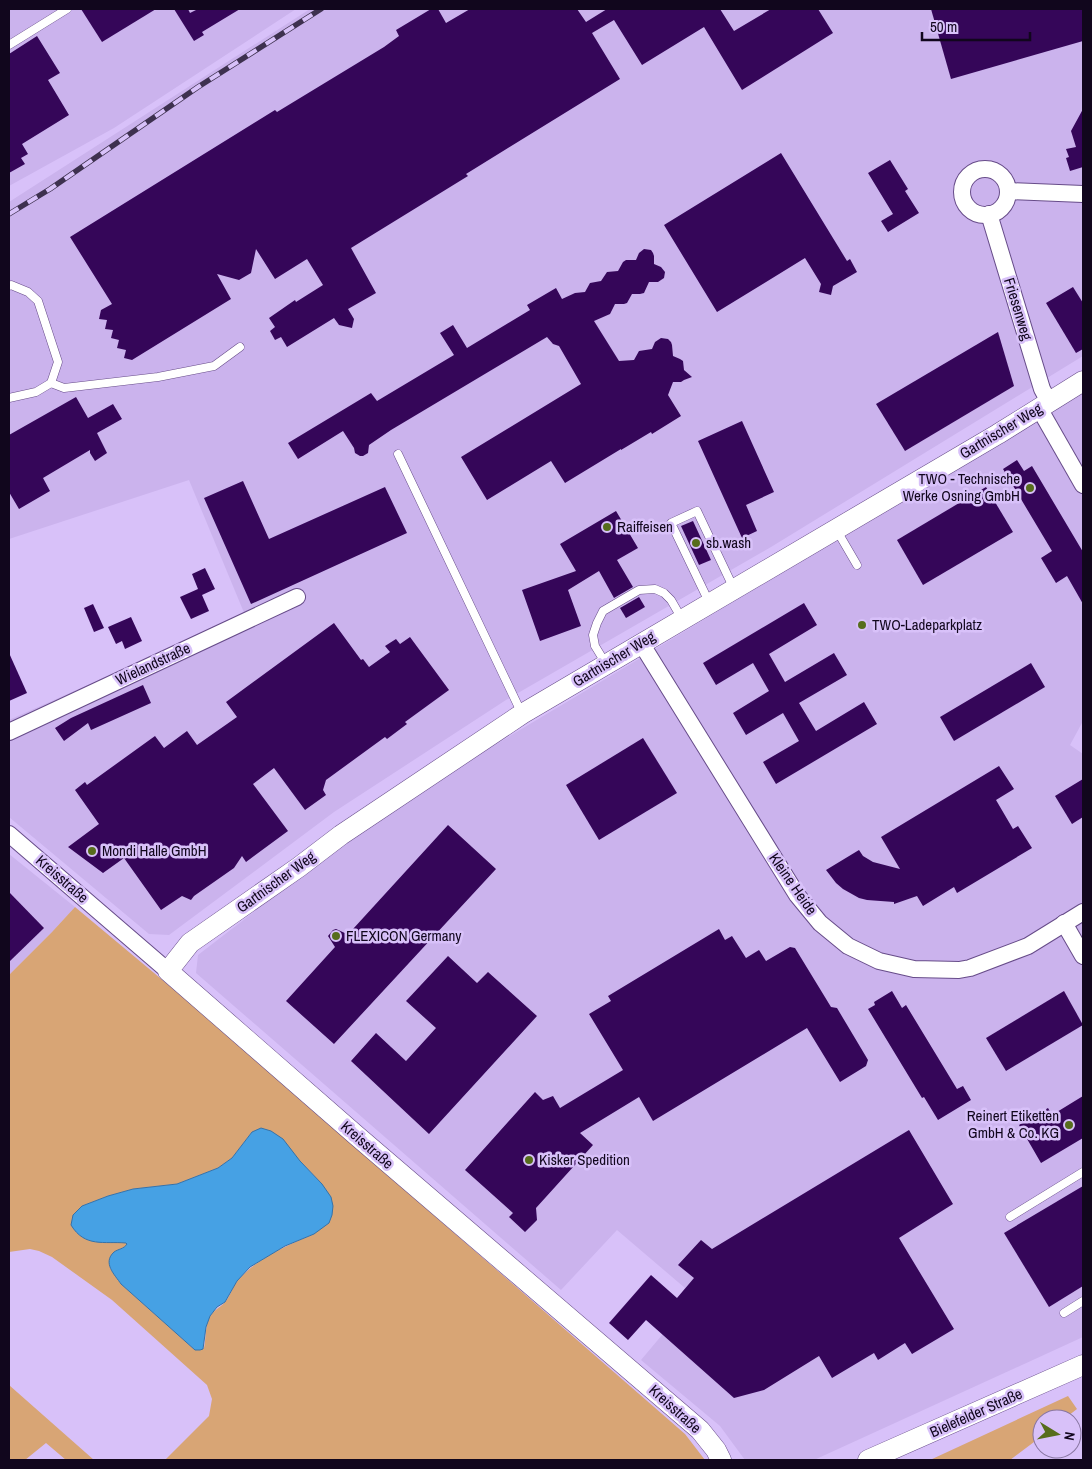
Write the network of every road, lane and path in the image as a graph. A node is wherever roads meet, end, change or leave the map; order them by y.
1 (67, 9) edge
2 (9, 45) edge
3 (1008, 191) junction
4 (1083, 194) edge
5 (989, 214) junction
6 (9, 286) edge
7 (240, 346) dead end
8 (1083, 381) edge
9 (50, 383) junction
10 (9, 398) edge
11 (1044, 405) junction
12 (398, 454) dead end
13 (1083, 485) edge
14 (836, 529) junction
15 (857, 564) dead end
16 (734, 589) junction
17 (297, 597) dead end
18 (709, 604) junction
19 (682, 619) junction
20 (642, 643) junction
21 (606, 664) junction
22 (522, 714) junction
23 (9, 732) edge
24 (9, 834) edge
25 (1083, 912) edge
26 (1064, 924) junction
27 (1083, 956) edge
28 (168, 971) junction
29 (1083, 1172) edge
30 (1010, 1217) dead end
31 (1083, 1301) edge
32 (1064, 1313) dead end
33 (1083, 1365) edge
34 (720, 1460) edge
35 (868, 1460) edge

1 - 2 lane
3 - 4 street
3 - 5 street
3 - 5 street
5 - 11 street, Friesenweg
6 - 9 lane
7 - 9 lane
8 - 11 street, Gartnischer Weg
9 - 10 lane
11 - 13 street, Friesenweg
11 - 14 street, Gartnischer Weg
12 - 22 lane
14 - 15 lane
14 - 16 street, Gartnischer Weg
16 - 18 street, Gartnischer Weg
16 - 18 lane
17 - 23 street, Wielandstraße
18 - 19 street, Gartnischer Weg
19 - 20 street, Gartnischer Weg
19 - 21 lane
20 - 21 street, Gartnischer Weg
20 - 26 street, Kleine Heide
21 - 22 street, Gartnischer Weg
22 - 28 street, Gartnischer Weg
24 - 28 street, Kreisstraße
25 - 26 street, Kleine Heide
26 - 27 street
28 - 34 street, Kreisstraße
29 - 30 lane
31 - 32 lane
33 - 35 street, Bielefelder Straße

